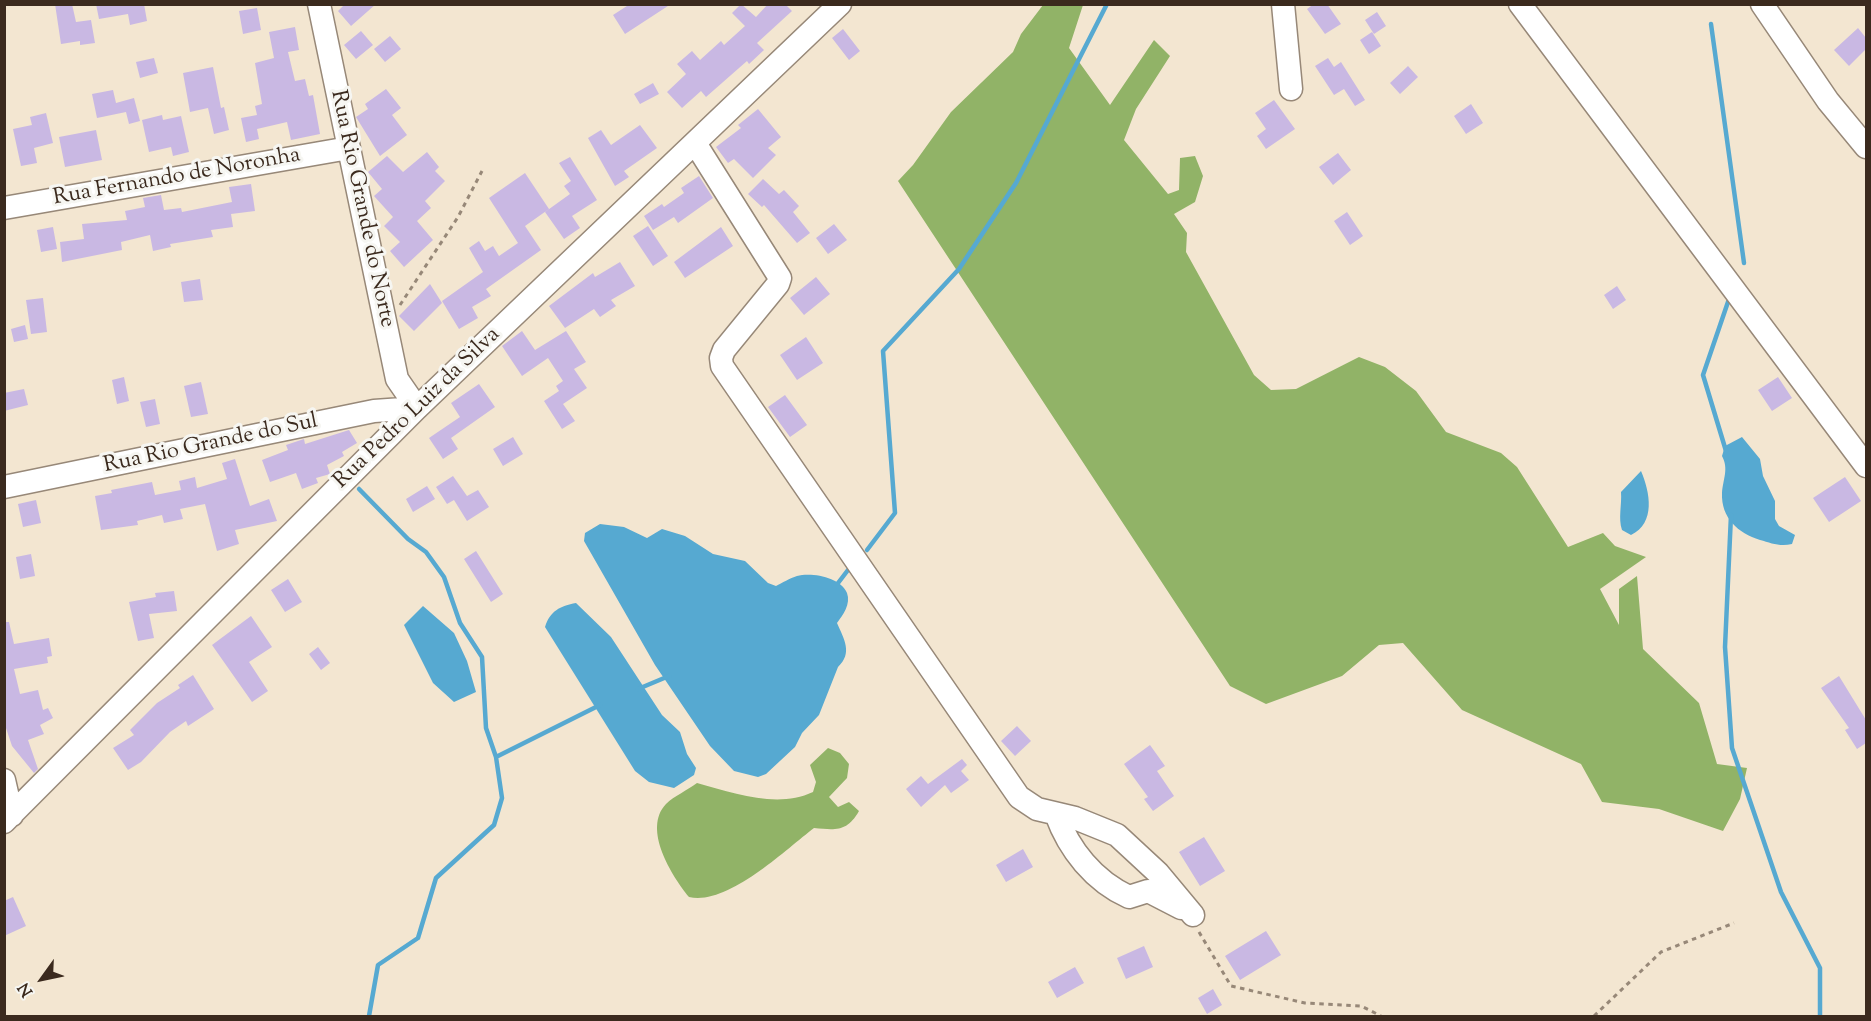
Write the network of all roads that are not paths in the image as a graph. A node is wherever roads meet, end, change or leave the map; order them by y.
1 (319, 4) edge
2 (840, 4) edge
3 (1283, 4) edge
4 (1520, 4) edge
5 (1762, 4) edge
6 (1291, 89) dead end
7 (695, 143) junction
8 (1866, 147) edge
9 (349, 148) junction
10 (4, 208) edge
11 (417, 408) junction
12 (1866, 466) edge
13 (4, 487) edge
14 (4, 780) edge
15 (1056, 814) junction
16 (8, 819) edge

1 - 9 street, Rua Rio Grande do Norte
2 - 7 street, Rua Pedro Luiz da Silva
3 - 6 street
4 - 12 street
5 - 8 street
7 - 11 street, Rua Pedro Luiz da Silva
7 - 15 street
9 - 10 street, Rua Fernando de Noronha
9 - 11 street, Rua Rio Grande do Norte
11 - 13 street, Rua Rio Grande do Sul
11 - 16 street, Rua Pedro Luiz da Silva
14 - 16 street
15 - 15 street

